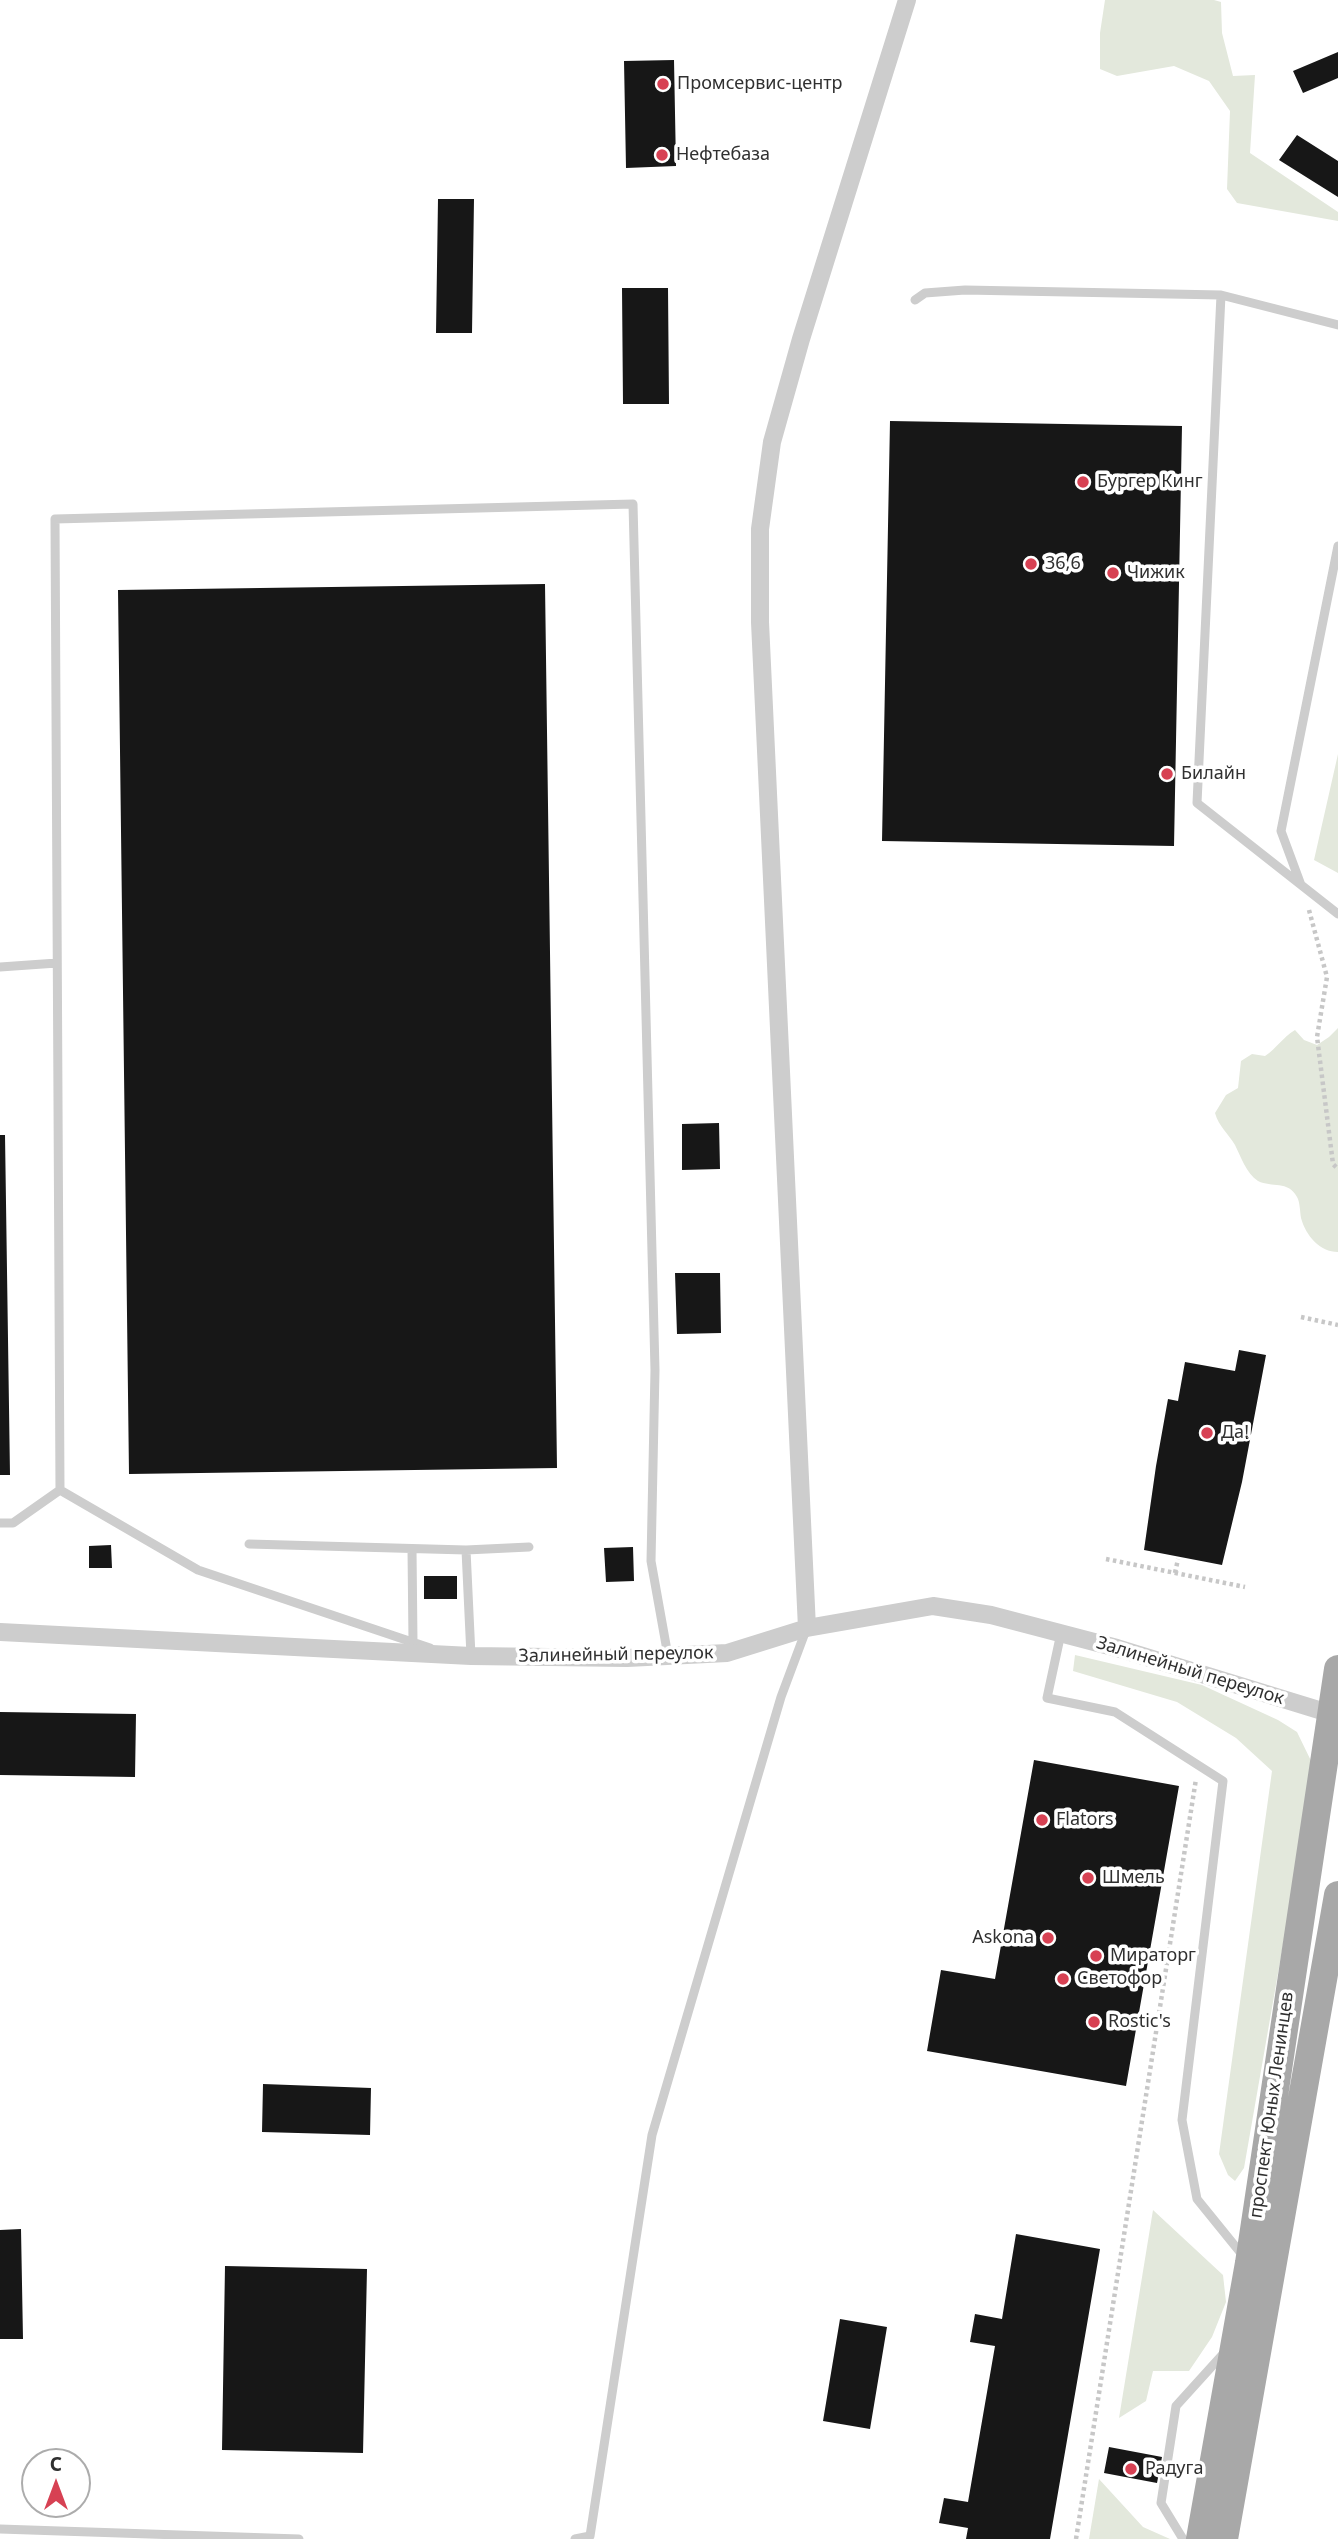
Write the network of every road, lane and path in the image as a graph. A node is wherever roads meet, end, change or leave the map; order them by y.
1 (907, 0) edge
2 (1221, 295) junction
3 (915, 300) dead end
4 (1338, 325) edge
5 (1338, 545) edge
6 (1301, 886) junction
7 (1338, 914) edge
8 (57, 963) junction
9 (0, 967) edge
10 (1338, 1169) edge
11 (1301, 1317) dead end
12 (1338, 1325) edge
13 (60, 1490) junction
14 (0, 1523) edge
15 (249, 1544) dead end
16 (529, 1547) dead end
17 (412, 1549) junction
18 (466, 1550) junction
19 (1106, 1559) dead end
20 (1178, 1559) dead end
21 (1175, 1573) junction
22 (1245, 1587) dead end
23 (807, 1628) junction
24 (0, 1632) edge
25 (1061, 1633) junction
26 (413, 1642) junction
27 (448, 1655) junction
28 (471, 1656) junction
29 (668, 1656) junction
30 (1338, 1669) edge
31 (1334, 1714) edge
32 (1199, 1766) junction
33 (1338, 1895) edge
34 (1249, 2263) junction
35 (1235, 2342) junction
36 (0, 2529) edge
37 (590, 2538) edge
38 (299, 2539) edge
39 (575, 2539) edge
40 (1076, 2539) edge
41 (1183, 2539) edge
42 (1200, 2539) edge
43 (1224, 2539) edge

1 - 23 street
2 - 3 lane
2 - 4 lane
2 - 6 lane
5 - 6 lane
6 - 7 lane
6 - 10 path
8 - 9 lane
8 - 13 lane
8 - 29 lane
11 - 12 path
13 - 14 lane
13 - 26 lane
15 - 17 lane
16 - 18 lane
17 - 18 lane
17 - 26 lane
18 - 28 lane
19 - 21 path
20 - 21 path
21 - 22 path
23 - 25 street, Залинейный переулок
23 - 29 street, Залинейный переулок
23 - 37 lane
24 - 27 street, Залинейный переулок
25 - 31 street, Залинейный переулок
25 - 32 lane
26 - 27 lane
27 - 28 street, Залинейный переулок
28 - 29 street, Залинейный переулок
30 - 31 main road, проспект Юных Ленинцев
31 - 34 main road, проспект Юных Ленинцев
32 - 34 lane
32 - 40 path
33 - 43 main road, проспект Юных Ленинцев
34 - 35 main road, проспект Юных Ленинцев
35 - 41 lane
35 - 42 main road, проспект Юных Ленинцев
36 - 38 lane
37 - 39 lane

